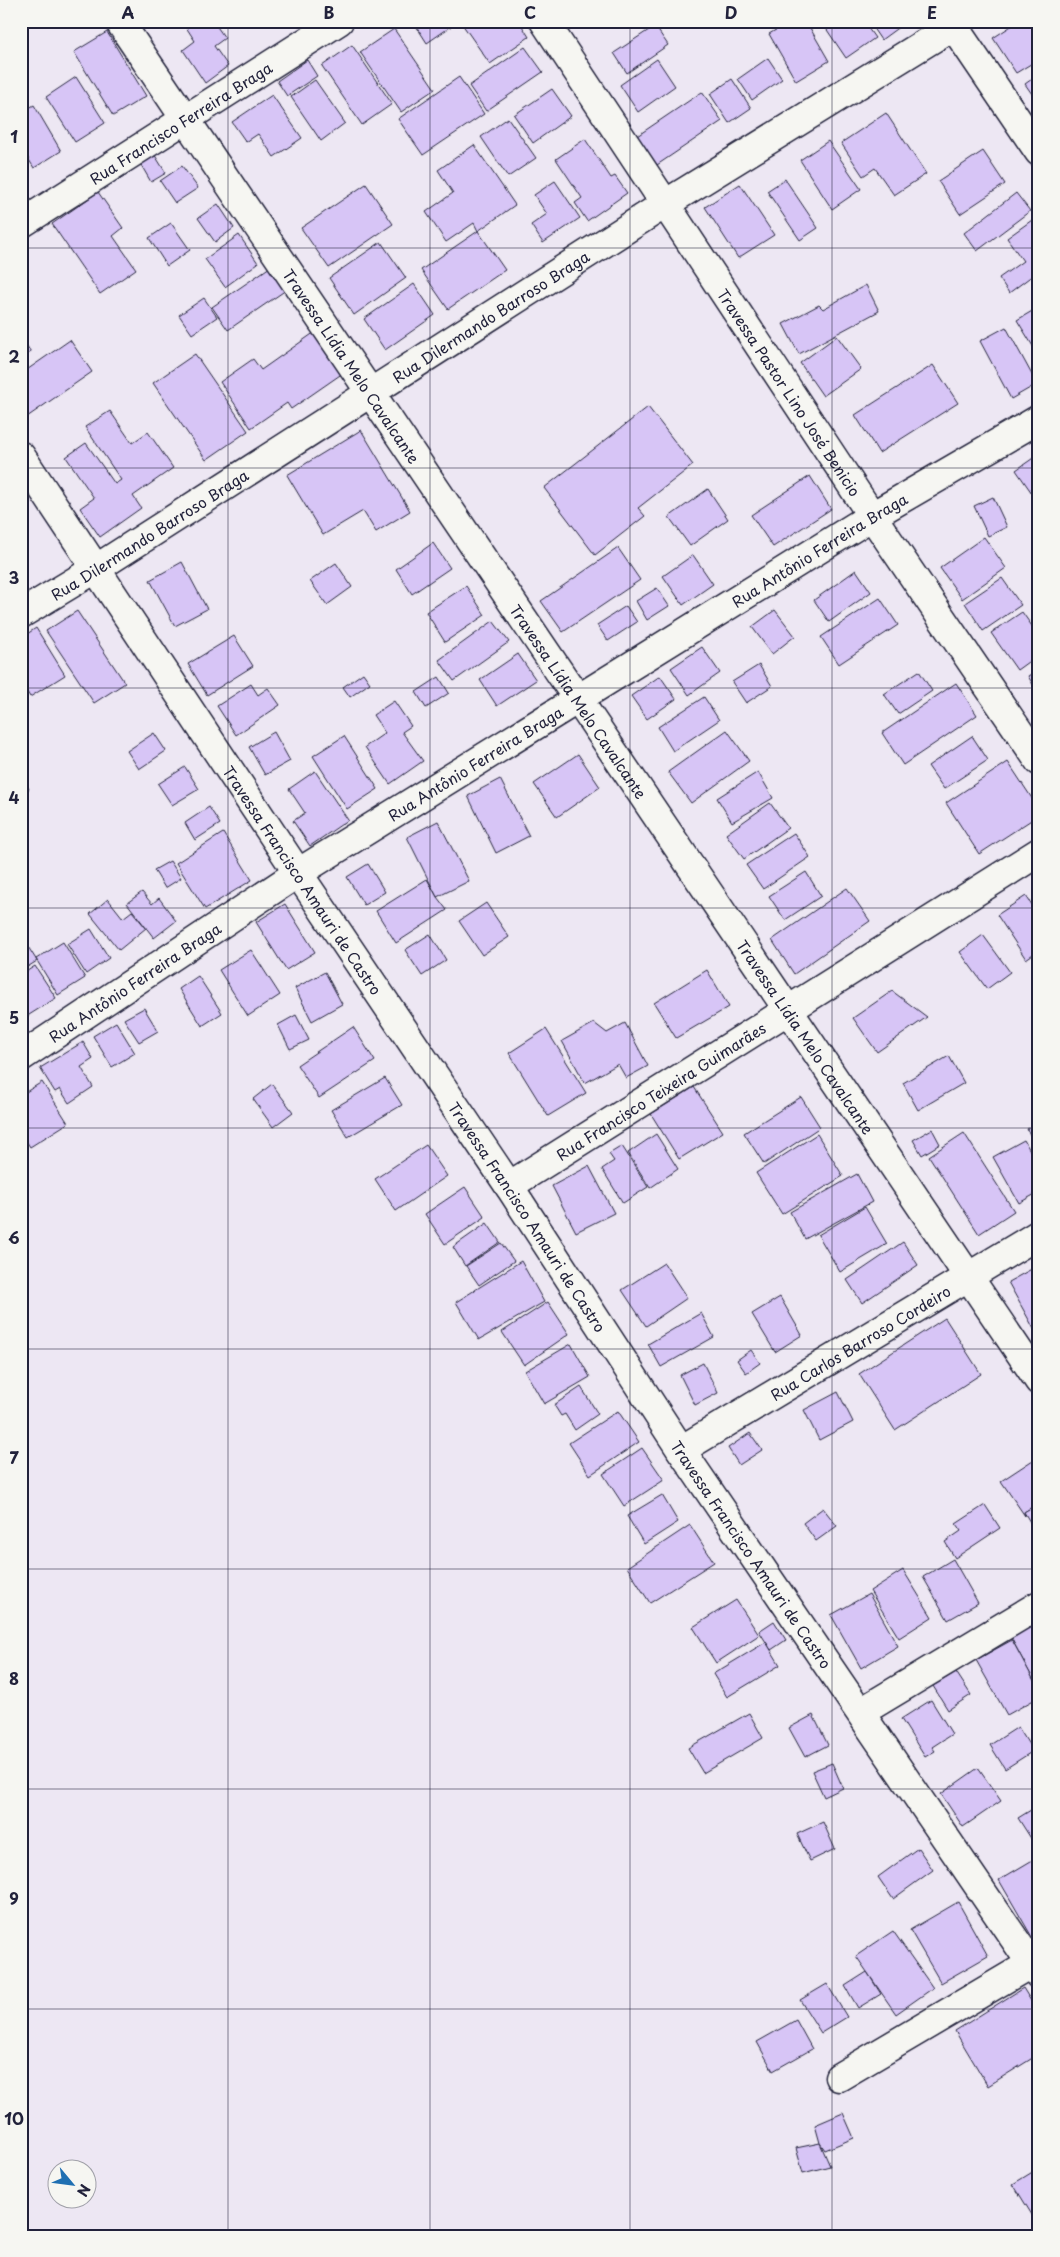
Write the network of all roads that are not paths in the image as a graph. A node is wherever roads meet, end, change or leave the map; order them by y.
1 (119, 21) edge
2 (339, 21) edge
3 (544, 21) edge
4 (955, 23) edge
5 (186, 120) junction
6 (1039, 152) edge
7 (665, 204) junction
8 (21, 224) edge
9 (371, 393) junction
10 (1039, 419) edge
11 (21, 456) edge
12 (872, 516) junction
13 (97, 568) junction
14 (21, 614) edge
15 (578, 700) junction
16 (1039, 761) edge
17 (1039, 852) edge
18 (298, 873) junction
19 (788, 1010) junction
20 (21, 1056) edge
21 (509, 1186) junction
22 (1039, 1234) edge
23 (968, 1277) junction
24 (1039, 1381) edge
25 (681, 1450) junction
26 (1039, 1605) edge
27 (861, 1712) junction
28 (1036, 1966) edge
29 (839, 2077) dead end

1 - 5 street, Travessa Lídia Melo Cavalcante
2 - 5 street, Rua Francisco Ferreira Braga
3 - 7 street, Travessa Pastor Lino José Benicio
4 - 6 street
4 - 7 street, Rua Dilermando Barroso Braga
5 - 8 street, Rua Francisco Ferreira Braga
5 - 9 street, Travessa Lídia Melo Cavalcante
7 - 9 street, Rua Dilermando Barroso Braga
7 - 12 street, Travessa Pastor Lino José Benicio
9 - 13 street, Rua Dilermando Barroso Braga
9 - 15 street, Travessa Lídia Melo Cavalcante
10 - 12 street, Rua Antônio Ferreira Braga
11 - 13 street, Travessa Francisco Amauri de Castro
12 - 15 street, Rua Antônio Ferreira Braga
12 - 16 street, Travessa Pastor Lino José Benicio
13 - 14 street, Rua Dilermando Barroso Braga
13 - 18 street, Travessa Francisco Amauri de Castro
15 - 18 street, Rua Antônio Ferreira Braga
15 - 19 street, Travessa Lídia Melo Cavalcante
17 - 19 street, Rua Francisco Teixeira Guimarães
18 - 20 street, Rua Antônio Ferreira Braga
18 - 21 street, Travessa Francisco Amauri de Castro
19 - 21 street, Rua Francisco Teixeira Guimarães
19 - 23 street, Travessa Lídia Melo Cavalcante
21 - 25 street, Travessa Francisco Amauri de Castro
22 - 23 street, Rua Carlos Barroso Cordeiro
23 - 24 street, Travessa Lídia Melo Cavalcante
23 - 25 street, Rua Carlos Barroso Cordeiro
25 - 27 street, Travessa Francisco Amauri de Castro
26 - 27 street
27 - 28 street, Travessa Francisco Amauri de Castro
28 - 29 street

